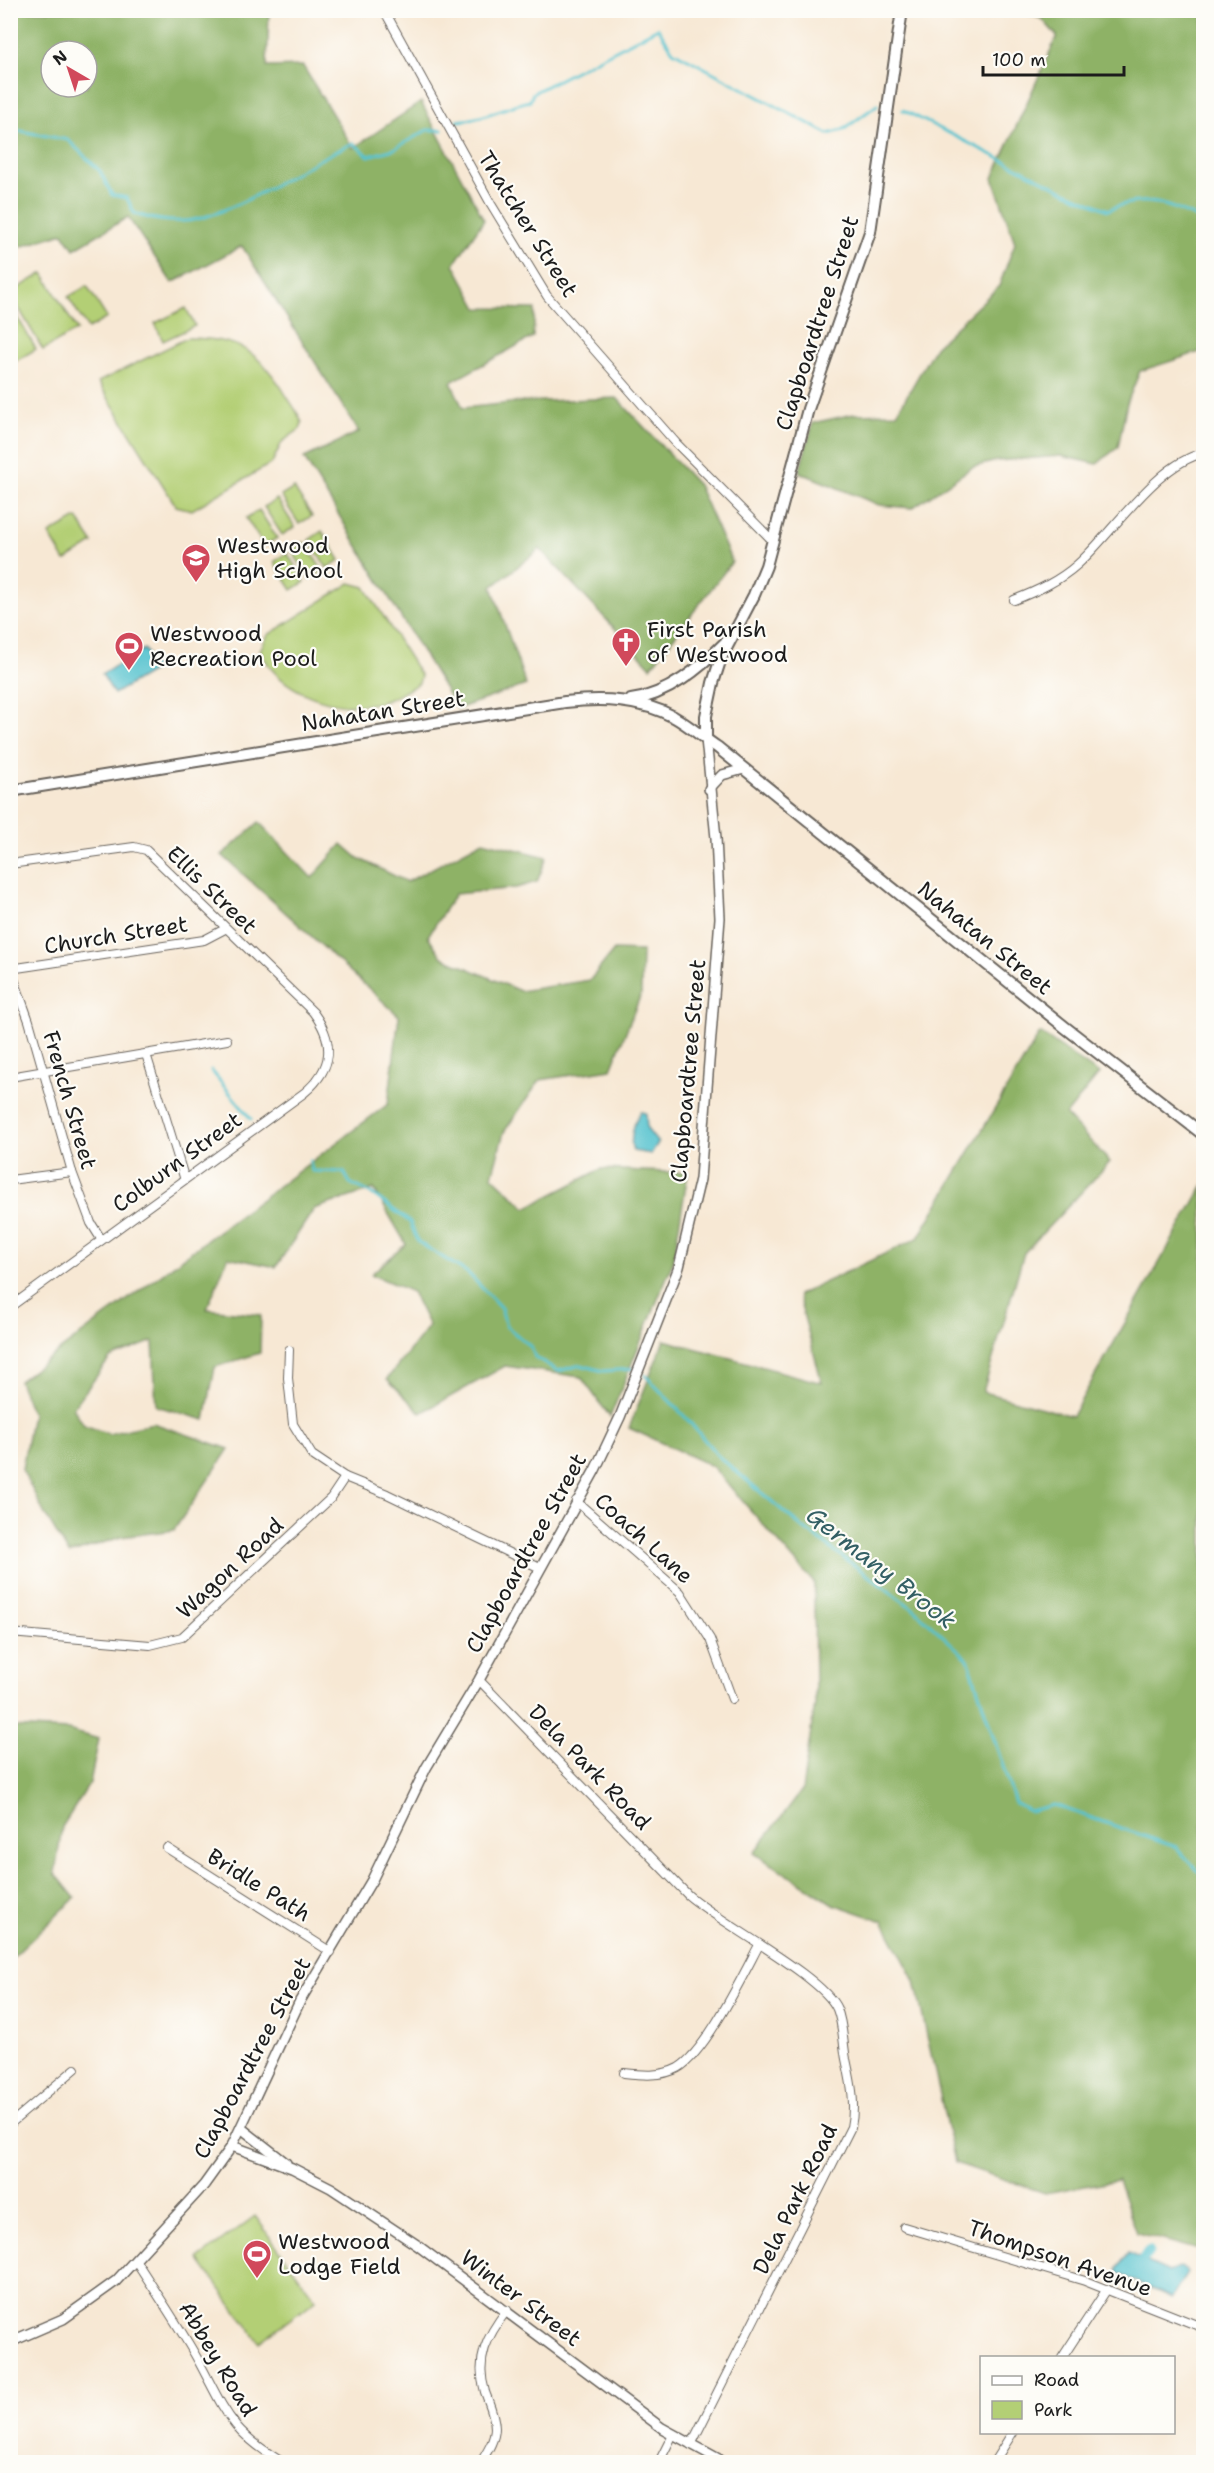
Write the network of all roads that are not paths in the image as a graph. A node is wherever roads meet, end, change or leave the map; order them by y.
1 (384, 10) edge
2 (902, 10) edge
3 (1203, 453) edge
4 (771, 539) junction
5 (1014, 600) dead end
6 (732, 637) junction
7 (621, 701) junction
8 (706, 739) junction
9 (744, 769) junction
10 (710, 789) junction
11 (10, 791) edge
12 (10, 864) edge
13 (225, 929) junction
14 (11, 969) edge
15 (324, 1026) joint
16 (227, 1040) dead end
17 (146, 1054) junction
18 (42, 1071) junction
19 (10, 1077) edge
20 (1203, 1135) edge
21 (72, 1172) junction
22 (184, 1178) junction
23 (10, 1180) edge
24 (100, 1239) junction
25 (10, 1307) edge
26 (289, 1350) dead end
27 (345, 1477) junction
28 (576, 1501) junction
29 (540, 1568) junction
30 (10, 1633) edge
31 (479, 1680) junction
32 (732, 1699) dead end
33 (167, 1848) dead end
34 (759, 1946) junction
35 (331, 1952) junction
36 (75, 2069) dead end
37 (624, 2073) dead end
38 (10, 2124) edge
39 (241, 2128) junction
40 (232, 2146) junction
41 (292, 2168) junction
42 (904, 2226) dead end
43 (136, 2262) junction
44 (1107, 2289) junction
45 (507, 2310) junction
46 (1203, 2328) edge
47 (10, 2342) edge
48 (1063, 2356) edge
49 (673, 2434) junction
50 (1012, 2434) edge
51 (691, 2445) junction
52 (282, 2463) edge
53 (481, 2463) edge
54 (659, 2463) edge
55 (724, 2463) edge
56 (994, 2463) edge

1 - 4 street, Thatcher Street
2 - 4 main road, Clapboardtree Street
3 - 5 street
4 - 6 main road, Clapboardtree Street
6 - 7 main road, Clapboardtree Street
6 - 8 main road, Clapboardtree Street
7 - 8 main road, Nahatan Street
7 - 11 main road, Nahatan Street
8 - 9 main road, Nahatan Street
8 - 10 street, Clapboardtree Street
9 - 10 street
9 - 20 main road, Nahatan Street
10 - 28 street, Clapboardtree Street
12 - 13 street, Ellis Street
13 - 14 street, Church Street
13 - 15 street, Ellis Street
14 - 18 street, French Street
15 - 22 street, Colburn Street
16 - 17 street
17 - 18 street
17 - 22 street
18 - 19 street
18 - 21 street, French Street
21 - 23 street
21 - 24 street, French Street
22 - 24 street, Colburn Street
24 - 25 street, Colburn Street
26 - 27 street
27 - 29 street
27 - 30 street, Wagon Road
28 - 29 street, Clapboardtree Street
28 - 32 street, Coach Lane
29 - 31 street, Clapboardtree Street
31 - 34 street, Dela Park Road
31 - 35 street, Clapboardtree Street
33 - 35 street, Bridle Path
34 - 37 street
34 - 51 street, Dela Park Road
35 - 39 street, Clapboardtree Street
36 - 38 street
39 - 40 street, Clapboardtree Street
39 - 41 street, Winter Street
40 - 41 street, Winter Street
40 - 43 street, Clapboardtree Street
41 - 45 street, Winter Street
42 - 44 street, Thompson Avenue
43 - 47 street, Clapboardtree Street
43 - 52 street, Abbey Road
44 - 46 street, Thompson Avenue
44 - 48 street
45 - 49 street, Winter Street
45 - 53 street
49 - 51 street, Winter Street
49 - 54 street
50 - 56 street
51 - 55 street, Winter Street

